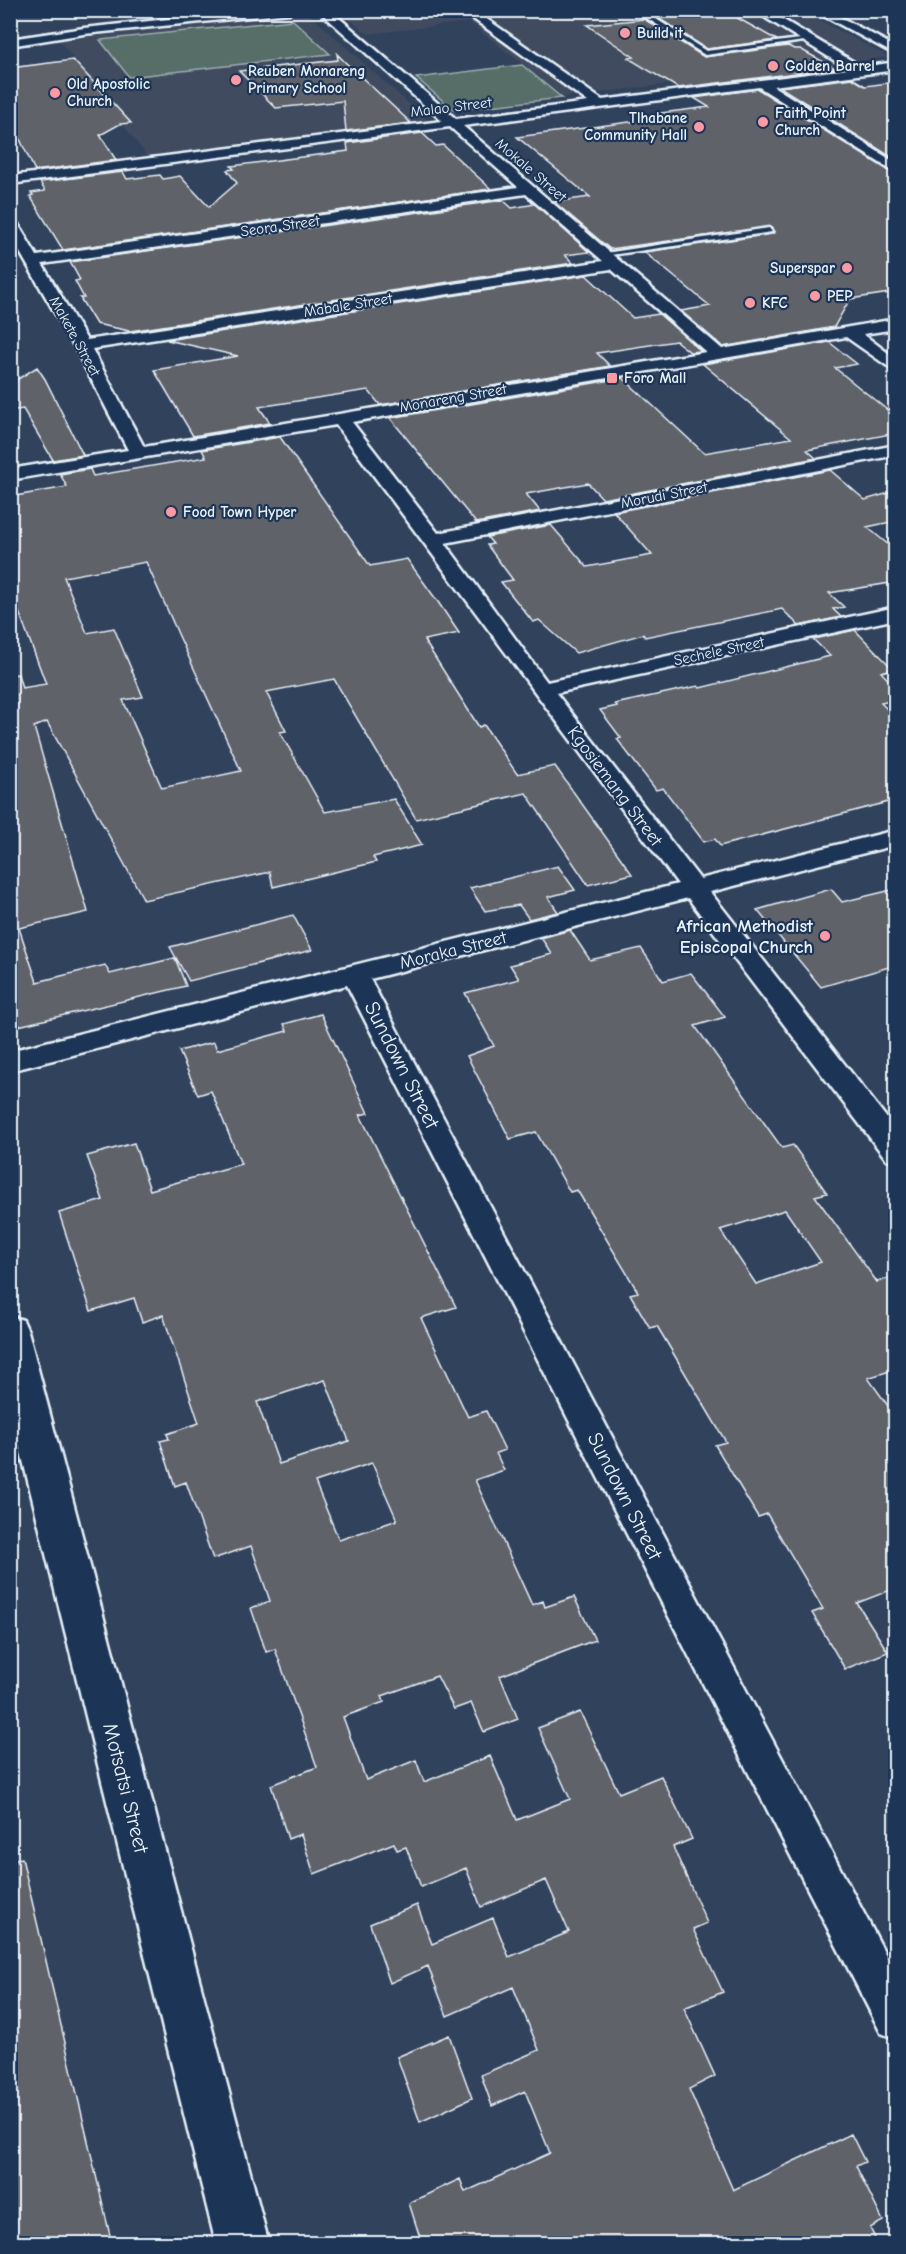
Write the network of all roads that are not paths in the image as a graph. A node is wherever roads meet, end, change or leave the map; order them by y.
1 (290, 10) edge
2 (323, 10) edge
3 (466, 10) edge
4 (637, 10) edge
5 (758, 10) edge
6 (818, 10) edge
7 (808, 40) junction
8 (10, 43) edge
9 (896, 52) edge
10 (896, 66) edge
11 (861, 71) junction
12 (762, 84) junction
13 (599, 104) junction
14 (454, 124) junction
15 (896, 169) edge
16 (10, 180) edge
17 (528, 190) junction
18 (10, 222) edge
19 (769, 230) dead end
20 (609, 259) junction
21 (33, 261) junction
22 (896, 324) edge
23 (849, 332) junction
24 (82, 346) junction
25 (717, 353) junction
26 (896, 367) edge
27 (339, 417) junction
28 (896, 450) edge
29 (138, 452) junction
30 (10, 475) edge
31 (433, 540) junction
32 (896, 613) edge
33 (542, 690) junction
34 (896, 837) edge
35 (694, 888) junction
36 (355, 975) junction
37 (10, 1061) edge
38 (893, 1145) edge
39 (10, 1331) edge
40 (896, 2018) edge
41 (243, 2244) edge

1 - 8 street
2 - 14 street, Mokale Street
3 - 13 street
4 - 7 lane
5 - 7 street
6 - 9 street
7 - 11 street
10 - 11 street, Malao Street
11 - 12 street, Malao Street
12 - 13 street, Malao Street
12 - 15 street
13 - 14 street, Malao Street
14 - 16 street, Malao Street
14 - 17 street, Mokale Street
17 - 20 street, Mokale Street
17 - 21 street, Seora Street
18 - 21 street, Makete Street
19 - 20 lane
20 - 24 street, Mabale Street
20 - 25 street, Mokale Street
21 - 24 street, Makete Street
22 - 23 street, Monareng Street
23 - 25 street, Monareng Street
23 - 26 street
24 - 29 street, Makete Street
25 - 27 street, Monareng Street
27 - 29 street, Monareng Street
27 - 31 street, Kgosiemang Street
28 - 31 street, Morudi Street
29 - 30 street, Monareng Street
31 - 33 street, Kgosiemang Street
32 - 33 street, Sechele Street
33 - 35 street, Kgosiemang Street
34 - 35 street, Moraka Street
35 - 36 street, Moraka Street
35 - 38 street, Kgosiemang Street
36 - 37 street, Moraka Street
36 - 40 street, Sundown Street
39 - 41 street, Motsatsi Street

